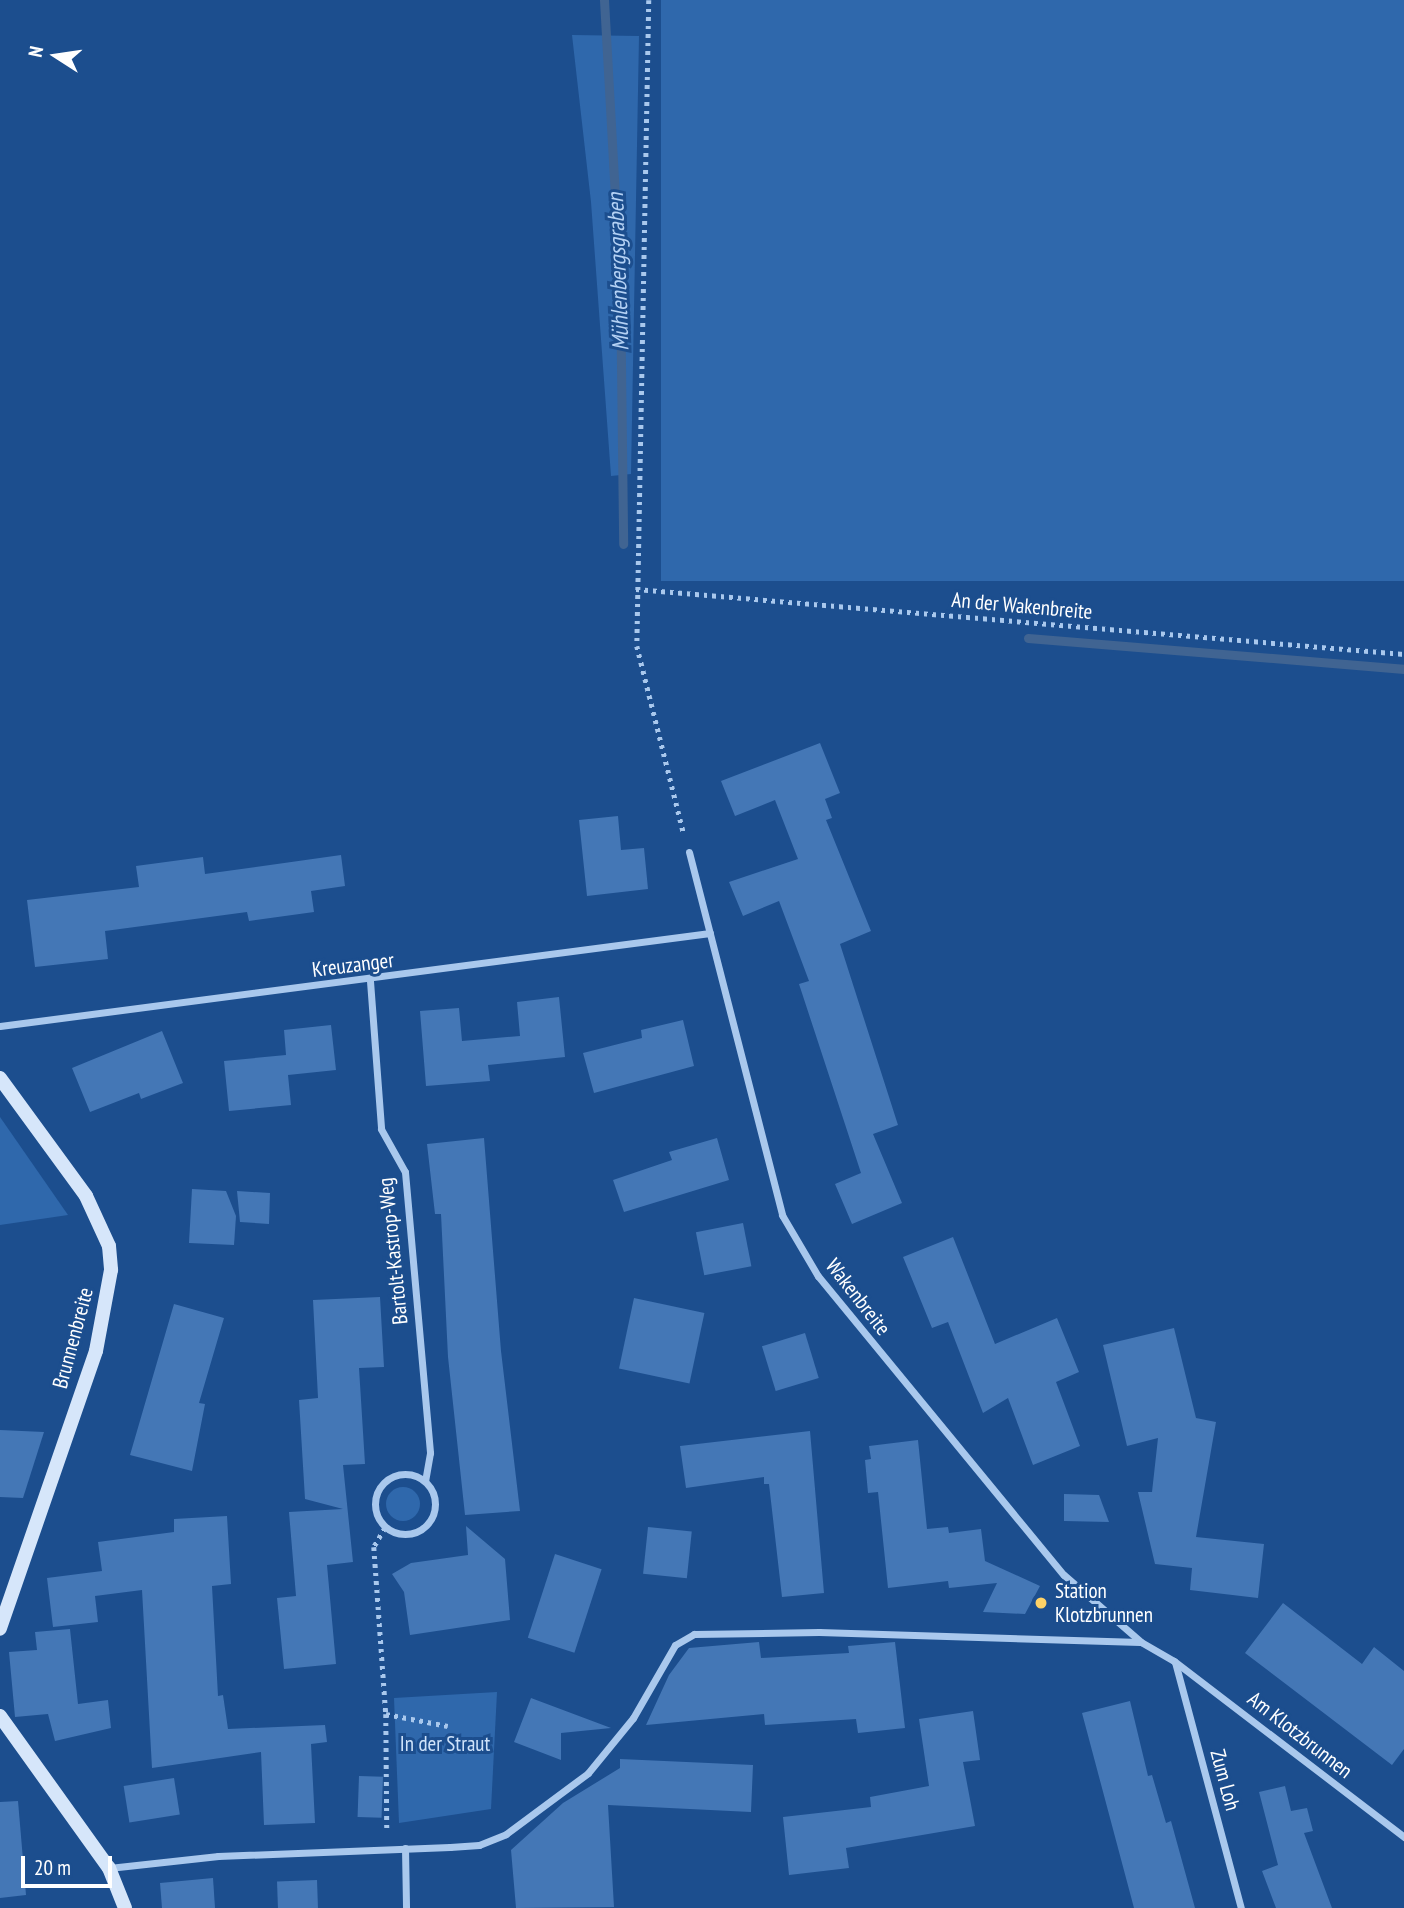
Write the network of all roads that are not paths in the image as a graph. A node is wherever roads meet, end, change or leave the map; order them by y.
1 (689, 852) road end
2 (710, 933) junction
3 (370, 981) junction
4 (0, 1026) edge
5 (0, 1077) edge
6 (425, 1480) junction
7 (0, 1629) edge
8 (1141, 1642) junction
9 (1174, 1661) junction
10 (0, 1716) edge
11 (1404, 1837) edge
12 (405, 1848) junction
13 (109, 1868) junction
14 (125, 1908) edge
15 (406, 1908) edge
16 (1241, 1908) edge

1 - 2 street, Wakenbreite
2 - 3 street, Kreuzanger
2 - 8 street, Wakenbreite
3 - 4 street, Kreuzanger
3 - 6 street, Bartolt-Kastrop-Weg
5 - 7 street, Brunnenbreite
6 - 6 street, Bartolt-Kastrop-Weg
8 - 9 street, Wakenbreite
8 - 12 street
9 - 11 street, Am Klotzbrunnen
9 - 16 street, Zum Loh
10 - 13 street
12 - 13 street
12 - 15 street
13 - 14 street

